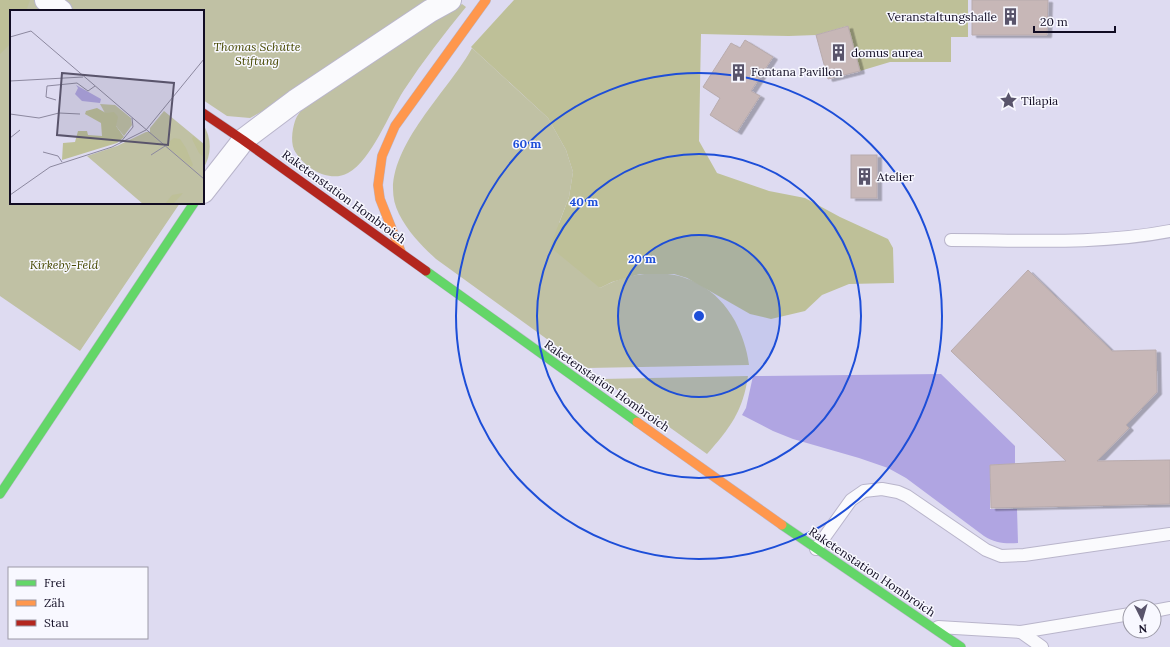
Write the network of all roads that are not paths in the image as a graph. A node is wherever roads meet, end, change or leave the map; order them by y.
1 (46, 0) edge
2 (450, 0) edge
3 (486, 0) edge
4 (60, 10) edge
5 (204, 114) edge
6 (243, 140) junction
7 (204, 191) edge
8 (193, 204) edge
9 (1170, 231) edge
10 (951, 240) dead end
11 (401, 252) junction
12 (0, 494) edge
13 (1170, 534) edge
14 (816, 549) junction
15 (1122, 615) edge
16 (933, 627) junction
17 (1021, 632) junction
18 (961, 647) edge
19 (1042, 647) edge

1 - 4 street
2 - 6 street
3 - 11 street
5 - 6 street, Raketenstation Hombroich
6 - 7 street
6 - 11 street, Raketenstation Hombroich
8 - 12 street
9 - 10 lane
11 - 14 street, Raketenstation Hombroich
13 - 14 lane
14 - 16 street, Raketenstation Hombroich
15 - 17 lane
16 - 17 lane
16 - 18 street, Raketenstation Hombroich
17 - 19 lane

